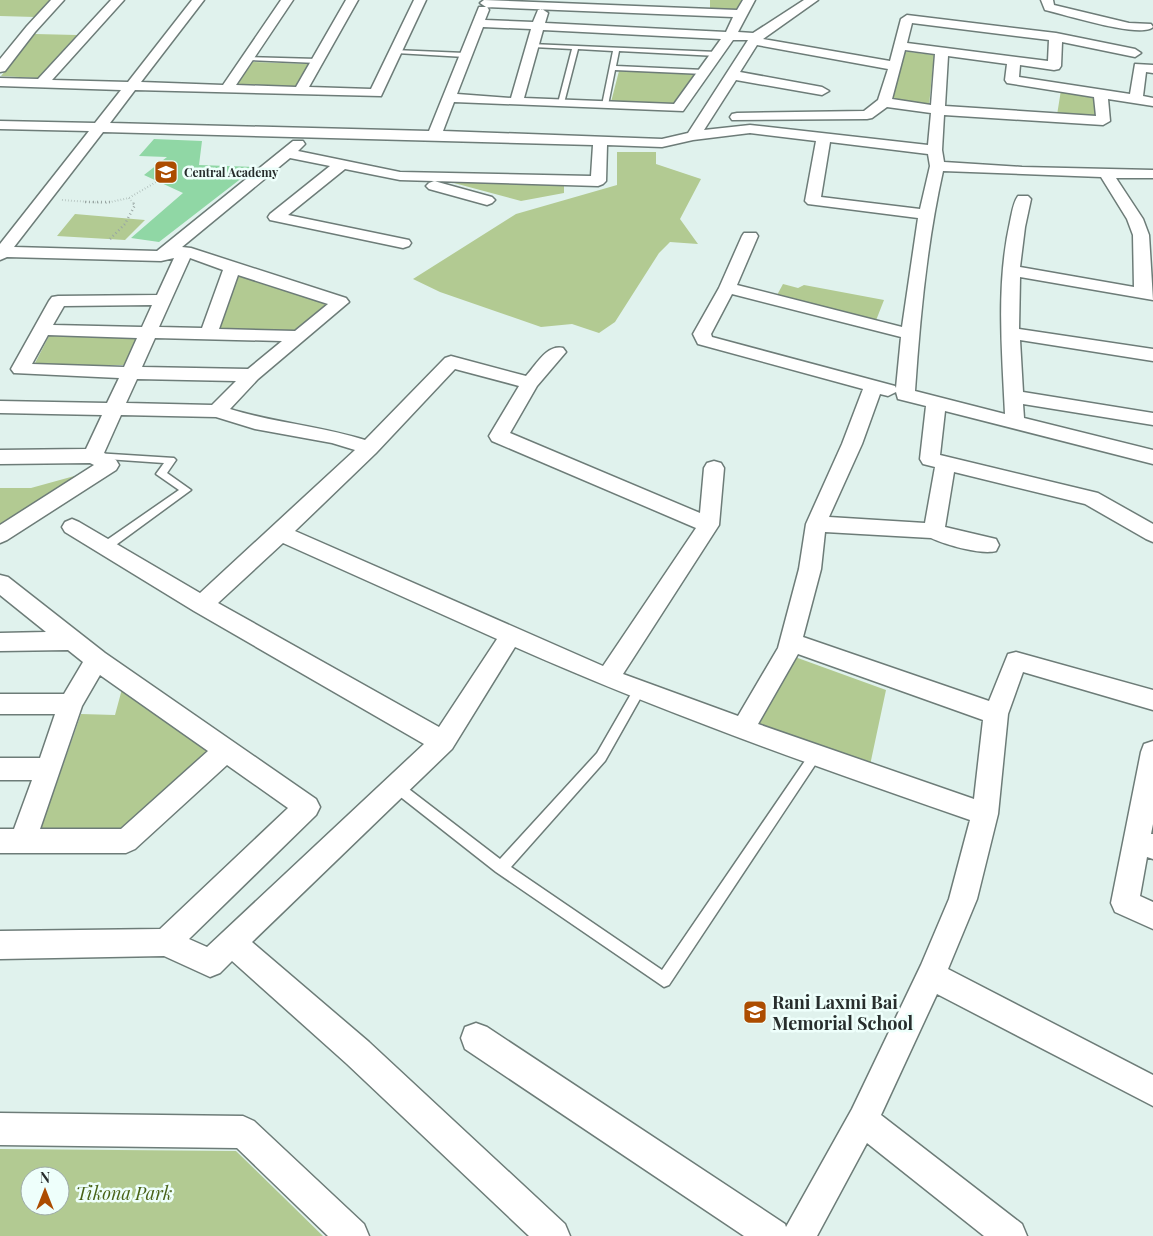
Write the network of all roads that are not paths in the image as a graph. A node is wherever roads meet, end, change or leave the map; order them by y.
1 (58, 0) edge
2 (118, 0) edge
3 (198, 0) edge
4 (286, 0) edge
5 (352, 0) edge
6 (420, 0) edge
7 (749, 0) edge
8 (812, 0) edge
9 (1047, 0) edge
10 (487, 1) edge
11 (545, 3) edge
12 (607, 4) edge
13 (657, 5) edge
14 (706, 6) edge
15 (741, 14) junction
16 (478, 23) junction
17 (538, 26) junction
18 (1148, 34) dead end
19 (730, 35) junction
20 (756, 37) junction
21 (1056, 37) junction
22 (532, 45) junction
23 (901, 46) junction
24 (575, 48) junction
25 (616, 50) junction
26 (396, 51) junction
27 (942, 52) junction
28 (1135, 53) dead end
29 (716, 54) junction
30 (465, 55) junction
31 (248, 58) junction
32 (317, 61) junction
33 (1014, 61) junction
34 (894, 66) junction
35 (0, 68) edge
36 (612, 68) junction
37 (1153, 70) edge
38 (704, 72) junction
39 (732, 75) junction
40 (1012, 80) junction
41 (0, 82) edge
42 (42, 83) junction
43 (131, 87) junction
44 (227, 89) junction
45 (300, 91) junction
46 (822, 91) dead end
47 (1101, 94) junction
48 (449, 98) junction
49 (1136, 99) junction
50 (516, 102) junction
51 (884, 102) junction
52 (1153, 102) edge
53 (561, 103) junction
54 (605, 105) junction
55 (938, 110) junction
56 (1005, 115) junction
57 (704, 119) junction
58 (0, 125) edge
59 (98, 128) junction
60 (312, 132) junction
61 (434, 135) junction
62 (693, 136) junction
63 (823, 139) junction
64 (600, 140) junction
65 (934, 150) junction
66 (287, 152) junction
67 (342, 164) junction
68 (937, 166) junction
69 (1105, 172) junction
70 (1153, 174) edge
71 (400, 176) junction
72 (488, 200) dead end
73 (1023, 200) dead end
74 (926, 214) junction
75 (1135, 219) junction
76 (1153, 220) edge
77 (750, 236) dead end
78 (404, 243) dead end
79 (185, 251) junction
80 (1, 254) edge
81 (161, 256) junction
82 (232, 268) junction
83 (1011, 270) junction
84 (727, 288) junction
85 (1148, 294) edge
86 (164, 300) junction
87 (42, 330) junction
88 (147, 333) junction
89 (209, 333) junction
90 (1010, 333) junction
91 (910, 334) junction
92 (298, 336) junction
93 (557, 352) dead end
94 (1153, 356) edge
95 (130, 373) junction
96 (252, 375) junction
97 (530, 383) junction
98 (873, 386) junction
99 (904, 395) junction
100 (1013, 396) junction
101 (936, 402) junction
102 (0, 407) edge
103 (114, 410) junction
104 (217, 411) junction
105 (1153, 419) edge
106 (1015, 422) junction
107 (368, 448) junction
108 (93, 456) junction
109 (0, 457) edge
110 (1153, 457) edge
111 (946, 463) junction
112 (714, 468) dead end
113 (816, 524) junction
114 (709, 525) junction
115 (72, 527) dead end
116 (934, 531) junction
117 (280, 533) junction
118 (1153, 534) edge
119 (0, 535) edge
120 (988, 545) dead end
121 (105, 546) junction
122 (0, 583) edge
123 (202, 605) junction
124 (511, 636) junction
125 (73, 641) junction
126 (0, 642) edge
127 (790, 642) junction
128 (97, 660) junction
129 (608, 678) junction
130 (639, 690) junction
131 (1153, 700) edge
132 (0, 704) edge
133 (71, 704) junction
134 (996, 714) junction
135 (743, 729) junction
136 (443, 742) junction
137 (227, 750) junction
138 (1153, 752) edge
139 (815, 756) junction
140 (0, 769) edge
141 (48, 769) junction
142 (397, 787) junction
143 (985, 814) junction
144 (12, 841) edge
145 (1145, 844) edge
146 (501, 868) junction
147 (1153, 916) edge
148 (166, 942) junction
149 (232, 942) junction
150 (0, 945) edge
151 (932, 975) junction
152 (476, 1038) dead end
153 (1153, 1091) edge
154 (863, 1120) junction
155 (0, 1129) edge
156 (352, 1236) edge
157 (553, 1236) edge
158 (773, 1236) edge
159 (799, 1236) edge
160 (1010, 1236) edge

1 - 35 street
2 - 42 street
3 - 43 street
4 - 31 street
5 - 32 street
6 - 26 street
7 - 15 street
8 - 20 street
9 - 18 street
10 - 11 street
10 - 16 street
11 - 12 street
11 - 17 street
12 - 13 street
13 - 14 street
14 - 15 street
15 - 19 street
16 - 17 street
16 - 30 street
17 - 19 street
17 - 22 street
19 - 20 street
19 - 29 street
20 - 34 street
20 - 39 street
21 - 23 street
21 - 28 street
21 - 33 street
22 - 24 lane
22 - 50 street
23 - 27 street
23 - 34 street
24 - 25 lane
24 - 53 lane
25 - 29 lane
25 - 36 lane
26 - 30 lane
26 - 45 street
27 - 33 street
27 - 55 street
29 - 38 street
30 - 48 street
31 - 32 lane
31 - 44 street
32 - 45 street
33 - 40 street
34 - 51 street
36 - 38 lane
36 - 54 lane
37 - 49 street
38 - 54 street
39 - 46 street
39 - 57 street
40 - 47 street
40 - 56 street
41 - 42 street
42 - 43 street
43 - 44 street
43 - 59 street
44 - 45 street
47 - 49 street
47 - 56 street
48 - 50 street
48 - 61 street
49 - 52 street
50 - 53 street
51 - 55 street
51 - 57 street
53 - 54 street
55 - 56 street
55 - 65 street
57 - 62 street
58 - 59 street
59 - 60 street
59 - 80 street
60 - 61 street
60 - 66 street
61 - 64 street
62 - 63 street
62 - 64 street
63 - 65 street
63 - 74 street
64 - 71 street
65 - 68 street
66 - 67 street
66 - 81 street
67 - 71 street
67 - 78 street
68 - 69 street
68 - 74 street
69 - 70 street
69 - 75 street
71 - 72 street
73 - 83 street
74 - 91 street
75 - 76 street
75 - 85 street
77 - 84 street
79 - 81 street
79 - 82 street
79 - 86 street
80 - 81 street
82 - 89 street
82 - 92 street
83 - 85 street
83 - 90 street
84 - 91 street
84 - 98 street
86 - 87 street
86 - 88 street
87 - 88 street
87 - 95 street
88 - 89 street
88 - 95 street
89 - 92 street
90 - 94 street
90 - 100 street
91 - 99 street
92 - 96 street
93 - 97 street
95 - 96 street
95 - 103 street
96 - 104 street
97 - 107 street
97 - 114 street
98 - 99 street
98 - 113 street
99 - 101 street
100 - 105 street
100 - 106 street
101 - 106 street
101 - 111 street
102 - 103 street
103 - 104 street
103 - 108 street
104 - 107 street
106 - 110 street
107 - 117 street
108 - 109 street
108 - 119 street
108 - 121 lane
111 - 116 street
111 - 118 street
112 - 114 street
113 - 116 street
113 - 127 street
114 - 129 street
115 - 121 street
116 - 120 street
117 - 123 street
117 - 124 street
121 - 123 street
122 - 125 street
123 - 136 street
124 - 129 street
124 - 136 street
125 - 126 street
125 - 128 street
127 - 134 street
127 - 135 street
128 - 133 street
128 - 137 street
129 - 130 street
130 - 135 street
130 - 146 lane
131 - 134 street
132 - 133 street
133 - 141 street
134 - 143 street
135 - 139 street
136 - 142 street
137 - 144 street
137 - 148 street
138 - 145 street
139 - 143 street
139 - 146 lane
140 - 141 street
141 - 144 street
142 - 146 lane
142 - 149 street
143 - 151 street
145 - 147 street
148 - 149 street
148 - 150 street
149 - 157 street
151 - 153 street
151 - 154 street
152 - 158 street
154 - 159 street
154 - 160 street
155 - 156 street

